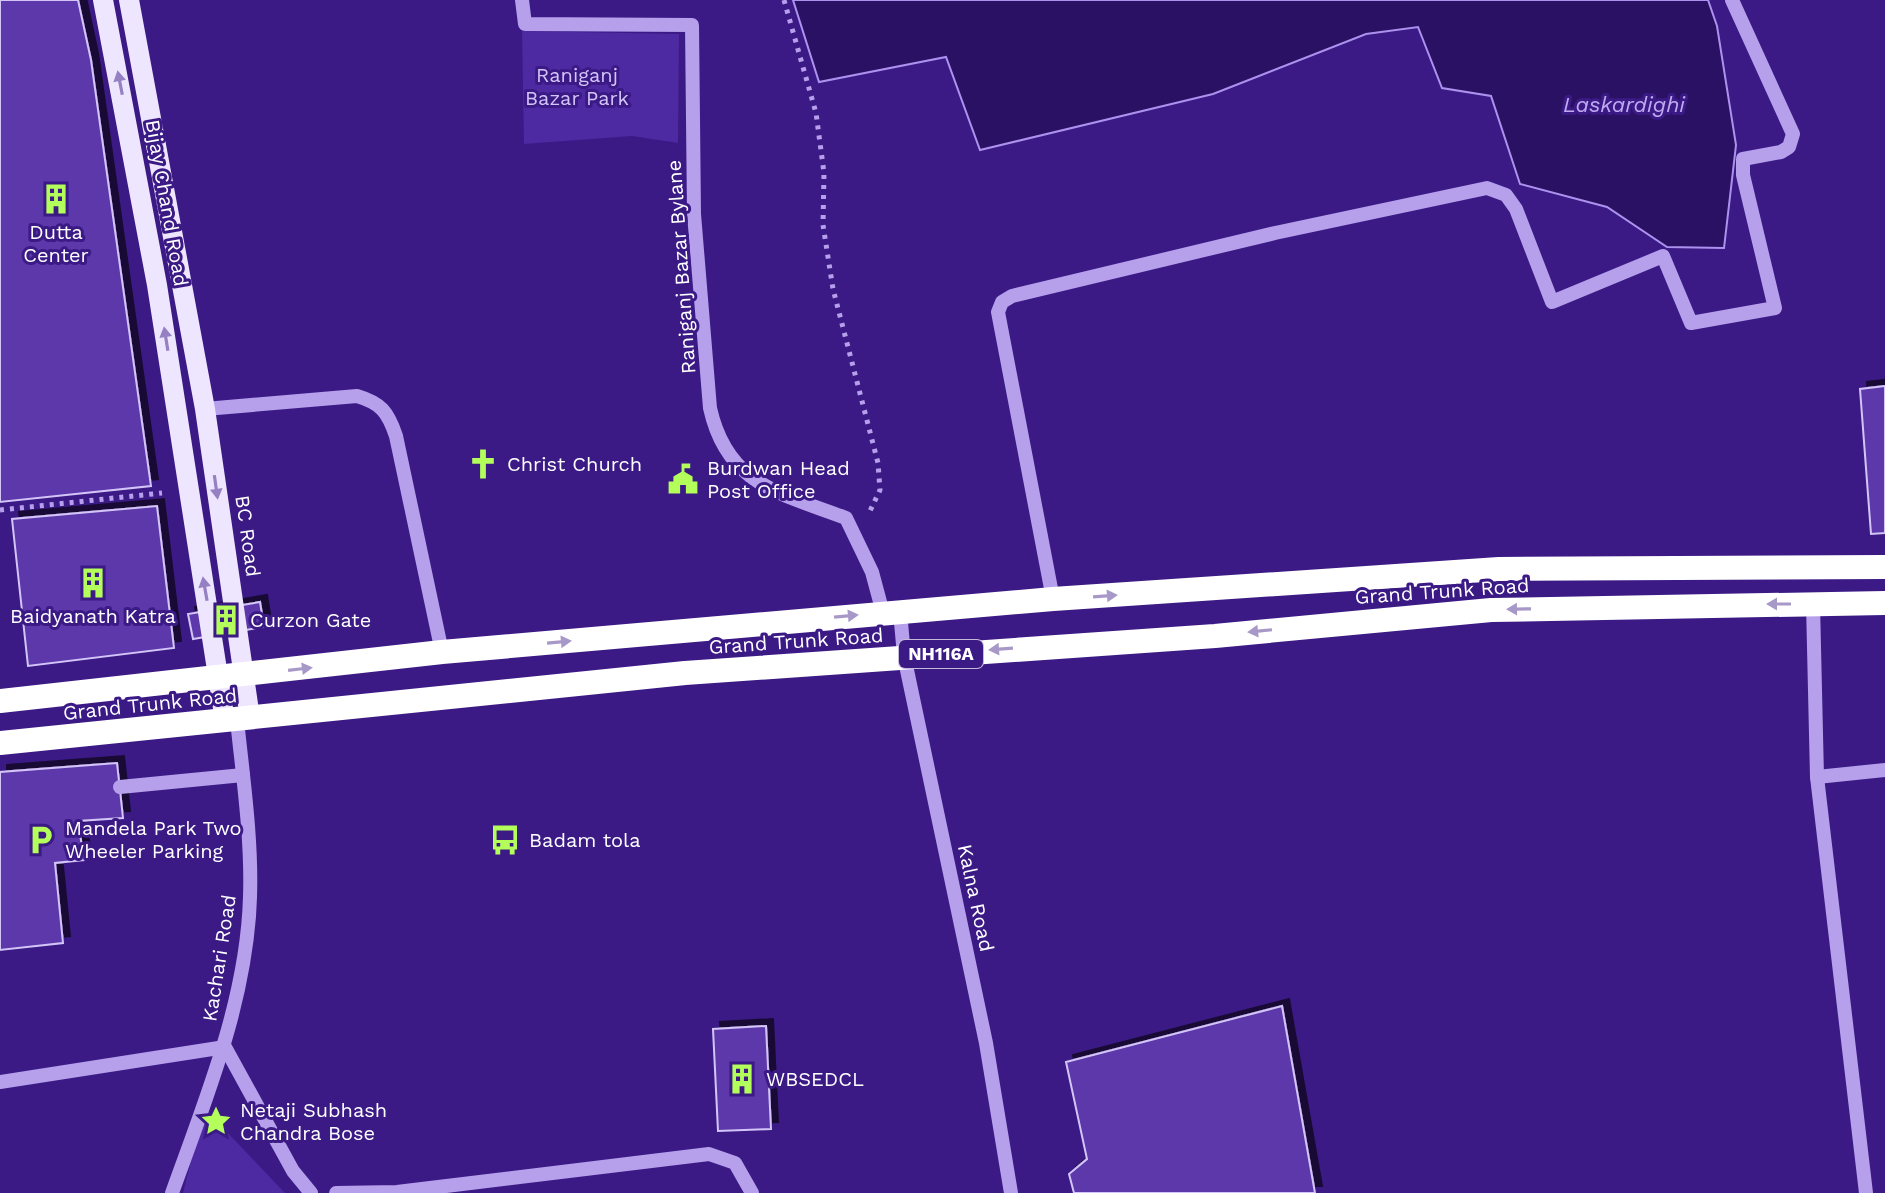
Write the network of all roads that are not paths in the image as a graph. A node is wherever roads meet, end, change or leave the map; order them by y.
1 (103, 0) edge
2 (129, 0) edge
3 (522, 0) edge
4 (1732, 0) edge
5 (205, 409) junction
6 (1885, 567) edge
7 (1053, 599) junction
8 (1885, 603) edge
9 (1813, 604) junction
10 (891, 612) junction
11 (442, 652) junction
12 (904, 656) junction
13 (244, 676) junction
14 (220, 678) junction
15 (0, 701) edge
16 (237, 720) junction
17 (0, 743) edge
18 (1885, 770) edge
19 (243, 775) junction
20 (1817, 777) junction
21 (120, 787) dead end
22 (225, 1047) junction
23 (0, 1082) edge
24 (172, 1193) edge
25 (311, 1193) edge
26 (336, 1193) edge
27 (752, 1193) edge
28 (1011, 1193) edge
29 (1866, 1193) edge

14 -> 1 main road, Bijay Chand Road
2 - 5 main road, Bijay Chand Road
3 - 10 street, Raniganj Bazar Bylane
4 - 7 street
5 - 11 street
5 -> 13 main road, BC Road
7 -> 6 highway, Grand Trunk Road / NH116A
7 - 10 highway, Grand Trunk Road / NH116A
8 - 9 highway, Grand Trunk Road / NH116A
9 -> 12 highway, Grand Trunk Road / NH116A
9 - 20 street
11 -> 10 highway, Grand Trunk Road / NH116A
10 - 12 street, Kalna Road
13 -> 11 highway, Grand Trunk Road / NH116A
12 - 16 highway, Grand Trunk Road / NH116A
12 - 28 street, Kalna Road
13 - 14 highway, Grand Trunk Road / NH116A
13 - 16 main road, BC Road
14 - 15 highway, Grand Trunk Road / NH116A
14 - 16 main road
16 - 17 highway, Grand Trunk Road / NH116A
16 - 19 street, Kachari Road
18 - 20 street
19 - 21 street
19 - 22 street, Kachari Road
20 - 29 street
22 - 23 street
22 - 24 street, Kachari Road
22 - 25 street
26 - 27 street

